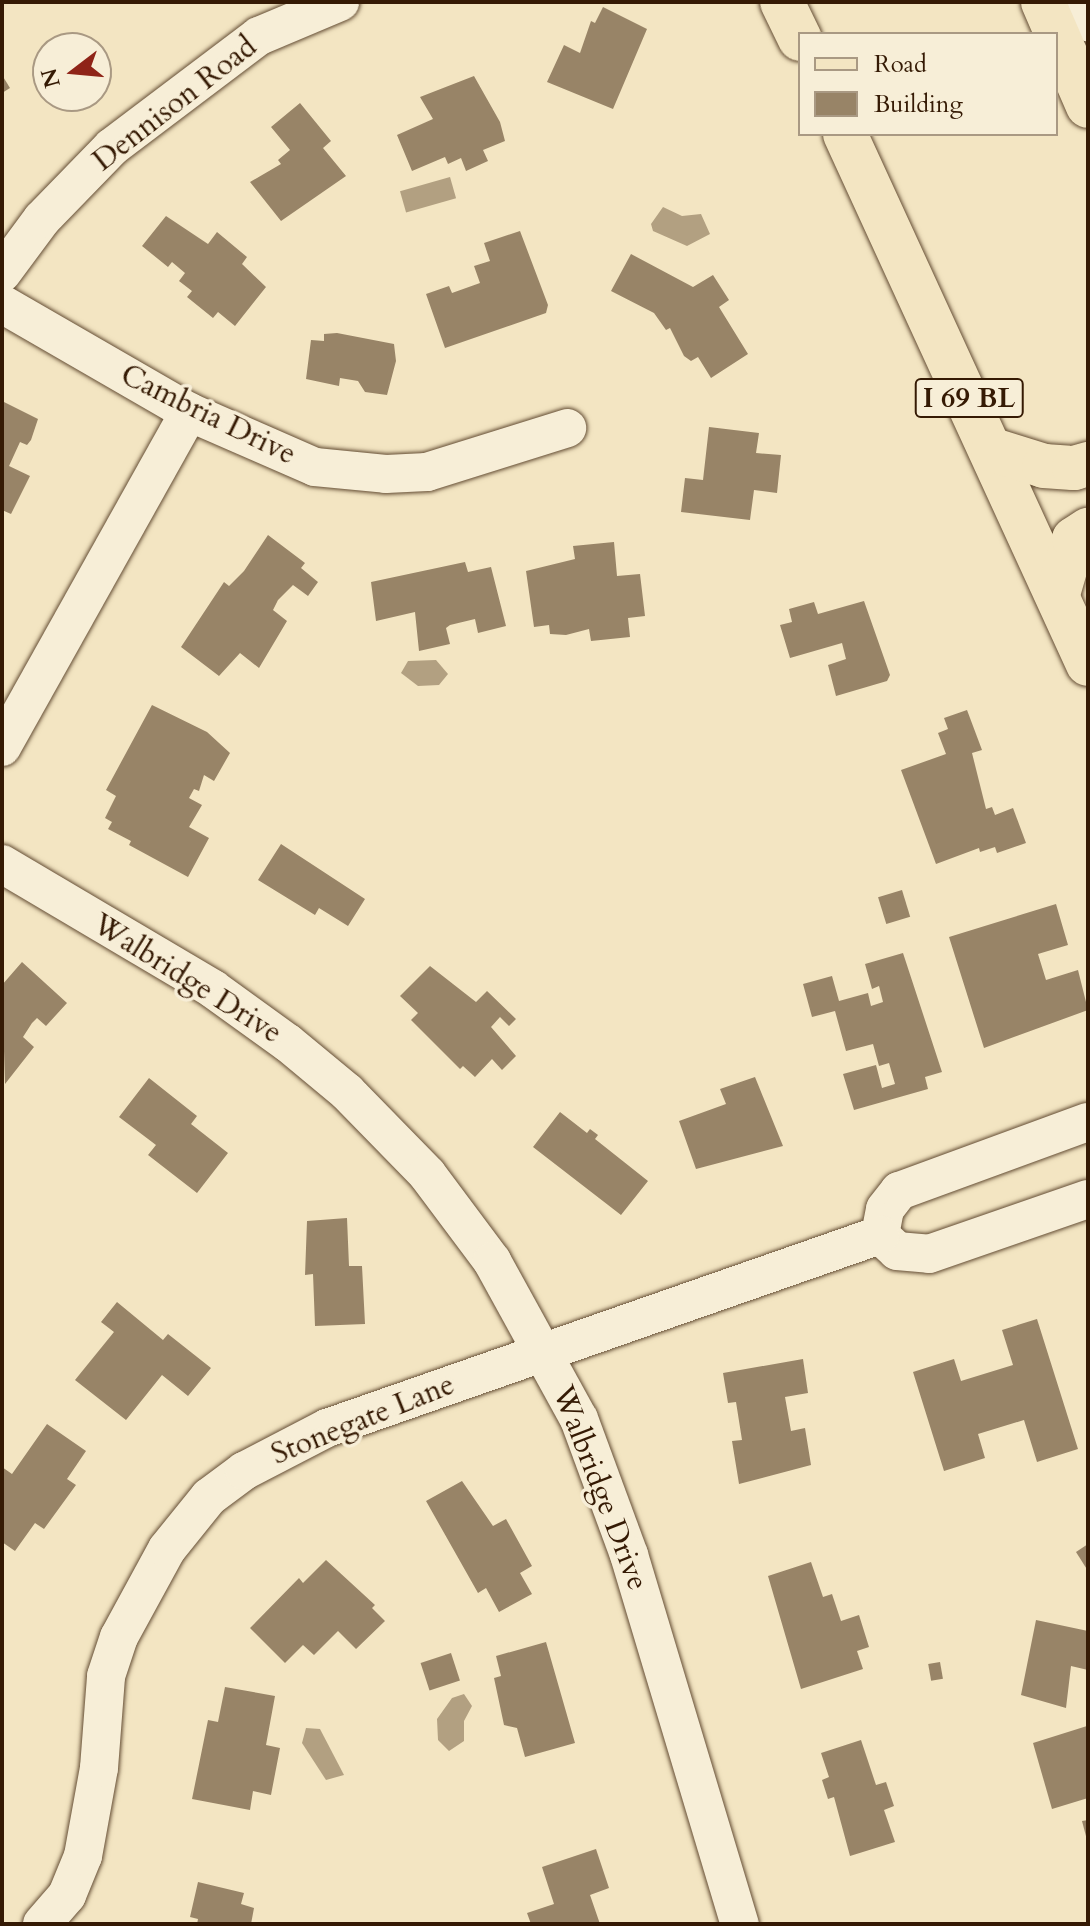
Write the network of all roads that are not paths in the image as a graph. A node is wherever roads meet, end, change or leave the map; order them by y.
1 (340, 2) edge
2 (782, 2) edge
3 (1043, 2) edge
4 (1083, 2) edge
5 (1088, 19) edge
6 (1056, 32) edge
7 (798, 35) edge
8 (1058, 37) edge
9 (1088, 106) edge
10 (846, 136) edge
11 (2, 273) edge
12 (2, 304) edge
13 (189, 412) junction
14 (567, 428) dead end
15 (993, 450) junction
16 (1088, 464) edge
17 (1088, 530) edge
18 (1058, 594) junction
19 (1088, 664) edge
20 (2, 747) edge
21 (2, 864) edge
22 (1088, 1122) edge
23 (1088, 1199) edge
24 (880, 1235) junction
25 (545, 1349) junction
26 (42, 1924) edge
27 (740, 1924) edge

1 - 11 street, Dennison Road
2 - 7 main road
3 - 6 main road
4 - 5 main road
8 - 9 main road
10 - 15 main road, I 69 BL
12 - 13 street, Cambria Drive
13 - 14 street, Cambria Drive
13 - 20 street
15 - 16 main road
15 - 18 main road, I 69 BL
17 - 18 main road
18 - 19 main road, I 69 BL
21 - 25 street, Walbridge Drive
22 - 24 street
23 - 24 street
24 - 25 street, Stonegate Lane
25 - 26 street, Stonegate Lane
25 - 27 street, Walbridge Drive

